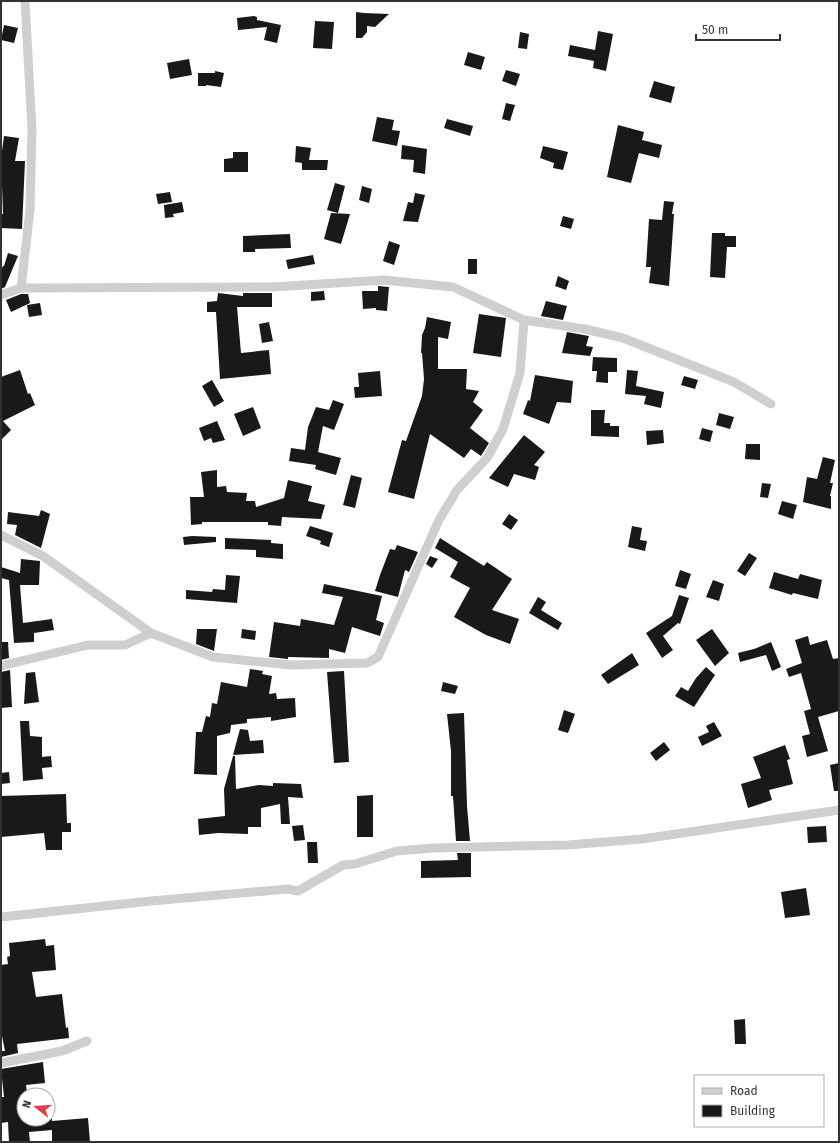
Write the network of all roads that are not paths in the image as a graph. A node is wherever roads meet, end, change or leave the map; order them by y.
1 (25, 1) edge
2 (21, 288) junction
3 (1, 295) edge
4 (524, 320) junction
5 (771, 404) dead end
6 (1, 535) edge
7 (151, 633) junction
8 (1, 666) edge
9 (839, 810) edge
10 (1, 917) edge
11 (87, 1041) dead end
12 (1, 1063) edge

1 - 2 street
2 - 3 street
2 - 4 street
4 - 5 street
4 - 7 street
6 - 7 street
7 - 8 street
9 - 10 street
11 - 12 street

